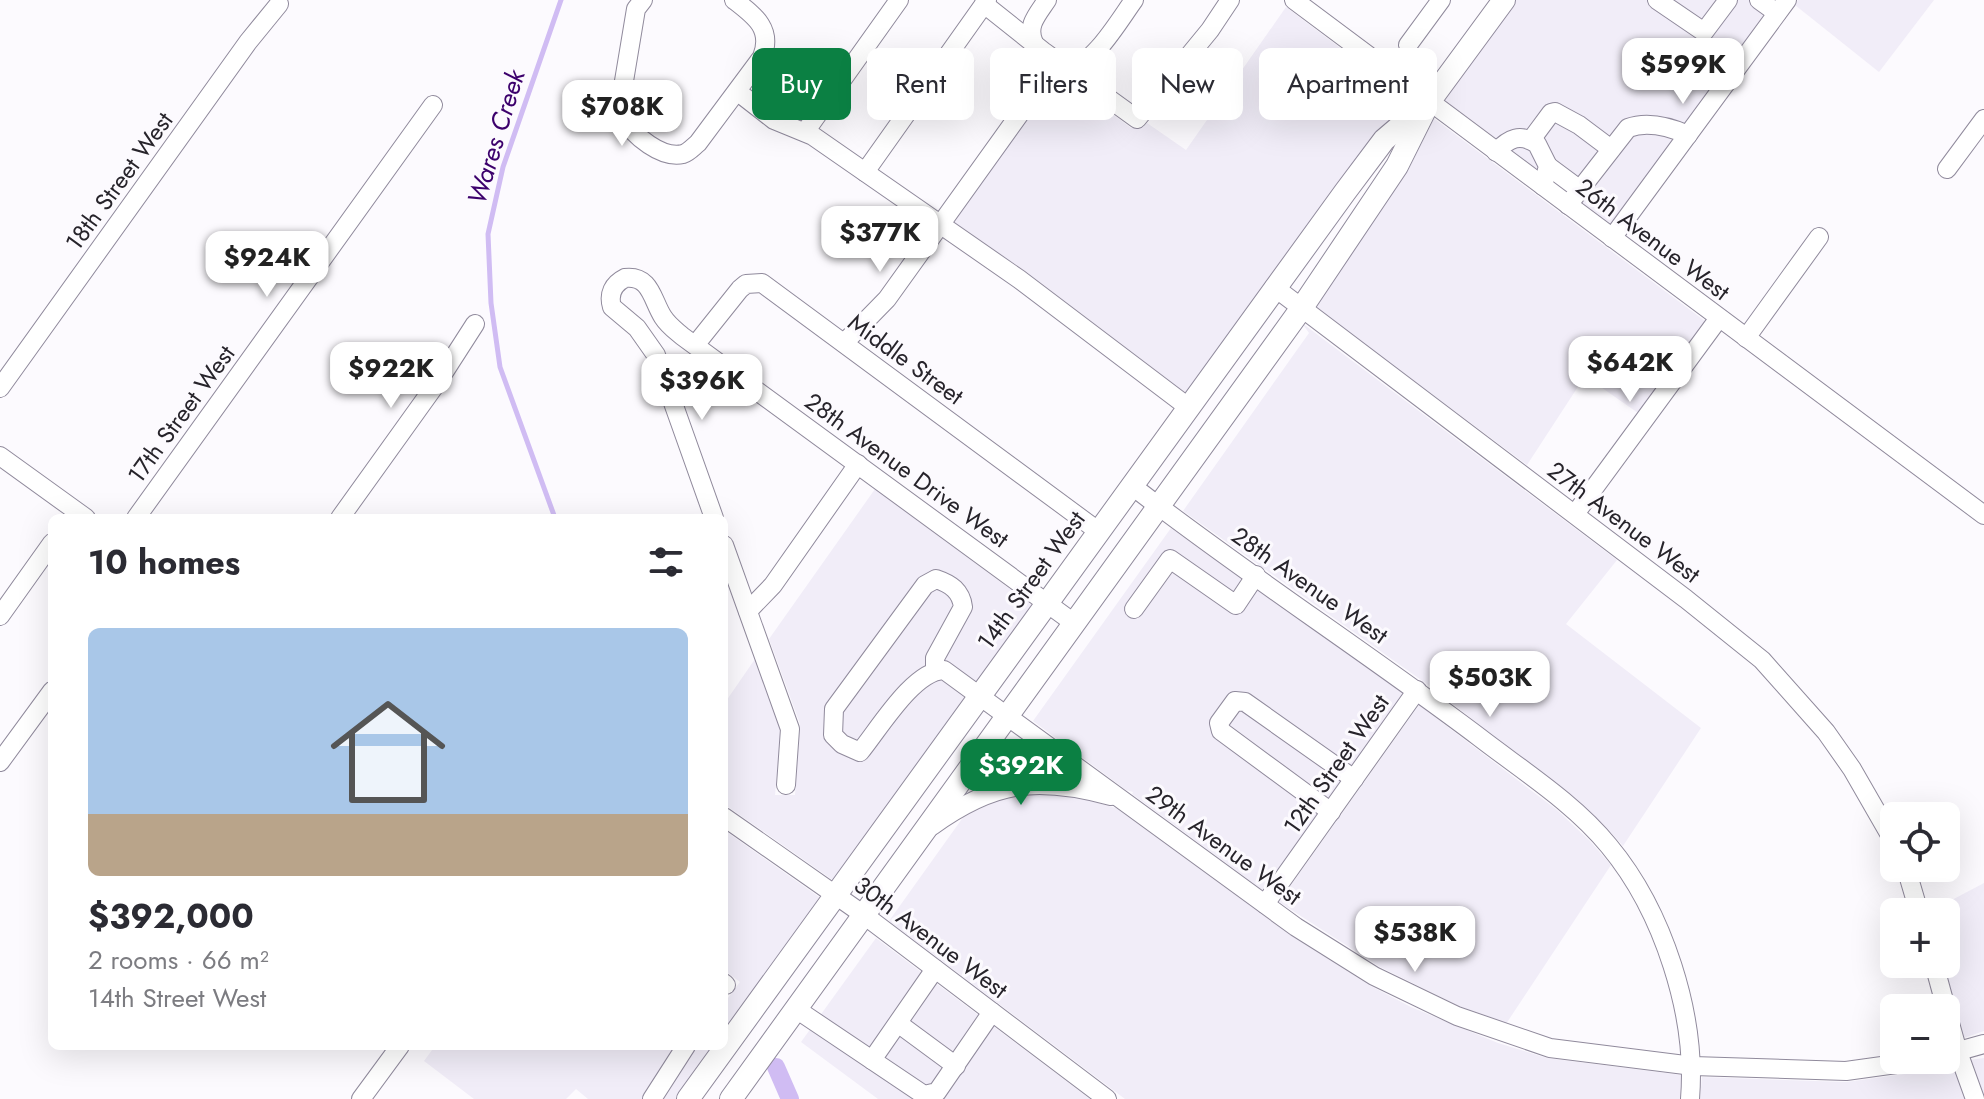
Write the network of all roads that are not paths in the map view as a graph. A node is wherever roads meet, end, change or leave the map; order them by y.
1 (643, 0) edge
2 (734, 0) edge
3 (899, 0) edge
4 (1047, 0) edge
5 (1134, 0) edge
6 (1230, 0) edge
7 (1294, 0) edge
8 (1441, 0) edge
9 (1504, 0) edge
10 (1657, 0) edge
11 (1728, 0) edge
12 (1759, 0) edge
13 (986, 2) edge
14 (279, 4) dead end
15 (1782, 7) edge
16 (1034, 43) junction
17 (1408, 45) dead end
18 (1041, 48) edge
19 (1097, 48) edge
20 (1358, 48) edge
21 (1437, 91) edge
22 (738, 92) junction
23 (1116, 104) edge
24 (433, 105) dead end
25 (1437, 108) edge
26 (1984, 119) edge
27 (1021, 120) edge
28 (1408, 120) edge
29 (1420, 120) edge
30 (805, 132) junction
31 (1688, 135) junction
32 (1531, 140) junction
33 (1611, 149) junction
34 (1496, 152) junction
35 (1548, 166) junction
36 (1947, 169) dead end
37 (865, 172) junction
38 (1543, 186) junction
39 (1579, 189) junction
40 (1568, 205) junction
41 (941, 226) junction
42 (1819, 237) dead end
43 (1612, 238) junction
44 (1274, 287) junction
45 (1301, 309) junction
46 (1719, 318) junction
47 (475, 324) dead end
48 (671, 327) junction
49 (1746, 338) junction
50 (844, 343) junction
51 (650, 344) junction
52 (696, 344) junction
53 (0, 388) edge
54 (1188, 407) junction
55 (858, 464) junction
56 (3, 465) edge
57 (1131, 485) junction
58 (1159, 506) junction
59 (75, 514) edge
60 (139, 514) edge
61 (343, 514) edge
62 (713, 514) edge
63 (1575, 514) junction
64 (1984, 515) edge
65 (1098, 531) junction
66 (48, 549) edge
67 (728, 556) edge
68 (1256, 575) junction
69 (1046, 603) junction
70 (1134, 609) dead end
71 (748, 611) junction
72 (0, 616) edge
73 (1074, 623) junction
74 (935, 670) junction
75 (1417, 690) junction
76 (980, 695) junction
77 (48, 696) edge
78 (1008, 716) junction
79 (0, 762) edge
80 (1354, 779) junction
81 (786, 785) dead end
82 (1121, 799) junction
83 (1331, 812) junction
84 (1880, 818) edge
85 (728, 820) edge
86 (923, 833) junction
87 (836, 896) junction
88 (1265, 904) junction
89 (864, 915) junction
90 (935, 969) junction
91 (796, 1009) junction
92 (992, 1012) junction
93 (899, 1024) junction
94 (728, 1044) edge
95 (1984, 1044) edge
96 (397, 1050) edge
97 (683, 1050) edge
98 (694, 1050) edge
99 (723, 1050) edge
100 (1960, 1051) edge
101 (872, 1060) junction
102 (956, 1066) junction
103 (1693, 1066) junction
104 (1880, 1066) edge
105 (711, 1067) junction
106 (1960, 1069) edge
107 (361, 1099) edge
108 (652, 1099) edge
109 (688, 1099) edge
110 (731, 1099) edge
111 (1107, 1099) edge
112 (1690, 1099) edge
113 (1975, 1099) edge

1 - 22 street
2 - 22 street
3 - 30 street
4 - 16 street
5 - 19 street
6 - 23 street
7 - 20 street, 26th Avenue West
8 - 17 street
9 - 21 main road, 14th Street West
10 - 11 street
12 - 15 street
13 - 16 street
13 - 37 street
14 - 53 street, 18th Street West
15 - 31 street
16 - 18 street
22 - 30 street
24 - 60 street, 17th Street West
25 - 34 street, 26th Avenue West
26 - 36 street
27 - 41 street
28 - 44 main road, 14th Street West
29 - 45 main road, 14th Street West
30 - 37 street
31 - 33 street
31 - 43 street
32 - 33 street
32 - 34 street
32 - 35 street
33 - 39 street
34 - 38 street, 26th Avenue West
35 - 38 street
35 - 39 street
37 - 41 street
38 - 40 street, 26th Avenue West
39 - 40 street
40 - 43 street, 26th Avenue West
41 - 50 street
41 - 54 street
42 - 49 street
43 - 46 street, 26th Avenue West
44 - 45 street, 27th Avenue West
44 - 54 main road, 14th Street West
45 - 58 main road, 14th Street West
45 - 63 street, 27th Avenue West
46 - 49 street, 26th Avenue West
46 - 63 street
47 - 61 street
48 - 51 street
48 - 51 street
48 - 52 street, 28th Avenue Drive West
49 - 64 street, 26th Avenue West
50 - 52 street, Middle Street
50 - 65 street, Middle Street
51 - 62 street
52 - 55 street, 28th Avenue Drive West
54 - 57 main road, 14th Street West
55 - 69 street, 28th Avenue Drive West
55 - 71 street
56 - 59 street
57 - 58 street, 28th Avenue West
57 - 65 main road, 14th Street West
58 - 68 street, 28th Avenue West
58 - 73 main road, 14th Street West
63 - 84 street, 27th Avenue West
65 - 69 main road, 14th Street West
66 - 72 street
67 - 71 street
68 - 70 street
68 - 75 street, 28th Avenue West
69 - 73 street, 28th Avenue Drive West
69 - 76 main road, 14th Street West
71 - 81 street
73 - 78 main road, 14th Street West
74 - 74 street
74 - 76 street, 29th Avenue West
75 - 80 street, 12th Street West
75 - 103 street, 28th Avenue West
76 - 78 street, 29th Avenue West
76 - 87 main road, 14th Street West
77 - 79 street
78 - 82 street, 29th Avenue West
78 - 86 main road, 14th Street West
80 - 83 street, 12th Street West
80 - 83 street
82 - 86 street
82 - 88 street, 29th Avenue West
83 - 88 street, 12th Street West
85 - 87 street, 30th Avenue West
86 - 89 main road, 14th Street West
87 - 89 street, 30th Avenue West
87 - 94 main road, 14th Street West
88 - 103 street, 29th Avenue West
89 - 90 street, 30th Avenue West
89 - 91 main road, 14th Street West
90 - 92 street, 30th Avenue West
90 - 93 street
91 - 101 street
91 - 110 main road, 14th Street West
92 - 102 street
92 - 111 street, 30th Avenue West
93 - 101 street
93 - 102 street
95 - 100 street
96 - 107 street
97 - 108 street
98 - 105 street
99 - 105 main road, 14th Street West
101 - 102 street
103 - 104 street, 29th Avenue West
103 - 112 street, 28th Avenue West
105 - 109 main road, 14th Street West
106 - 113 street

